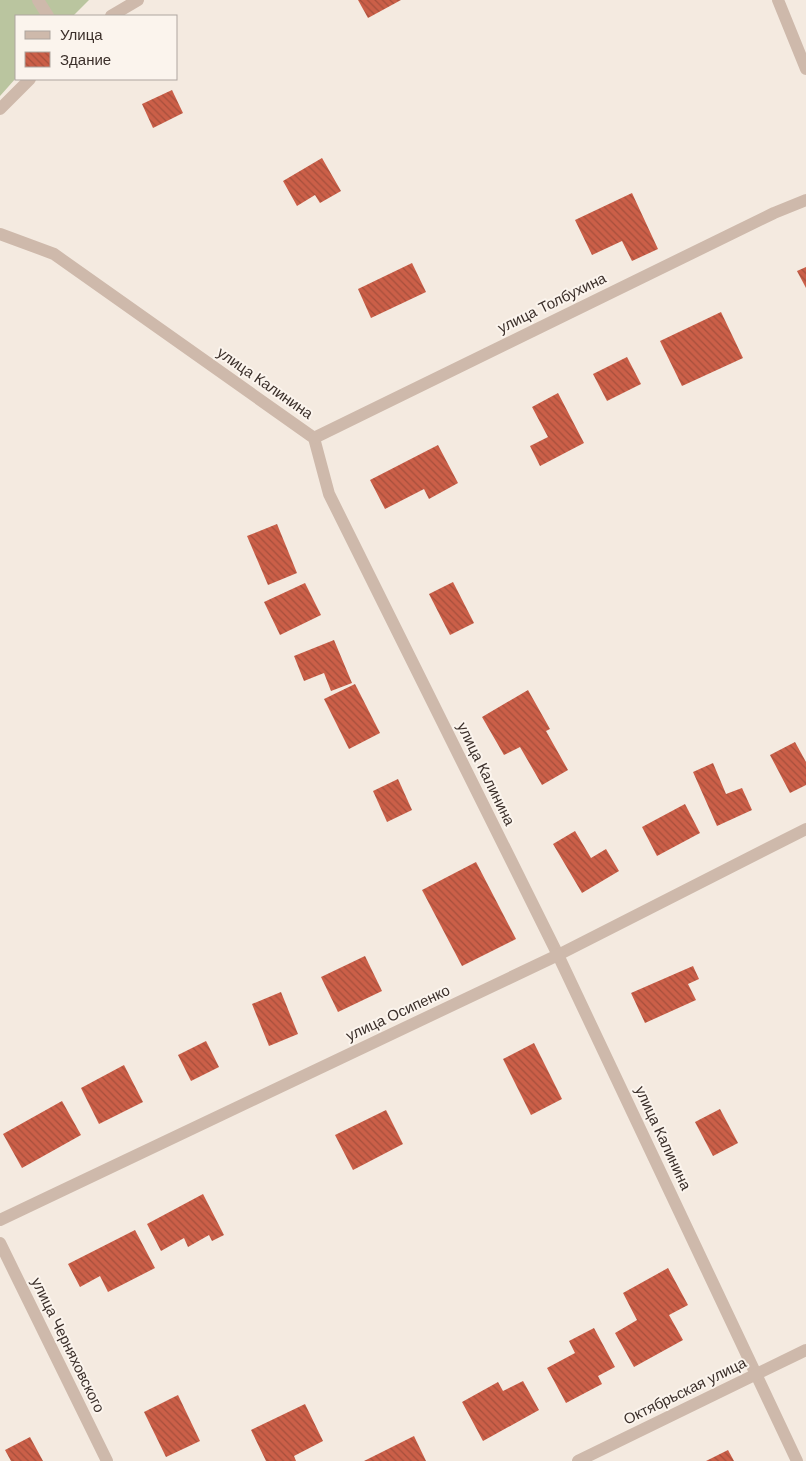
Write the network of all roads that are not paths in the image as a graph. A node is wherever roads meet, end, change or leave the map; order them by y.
1 (38, 0) edge
2 (138, 0) edge
3 (778, 0) edge
4 (47, 15) edge
5 (113, 15) edge
6 (806, 69) edge
7 (29, 80) edge
8 (0, 109) edge
9 (806, 200) edge
10 (0, 234) edge
11 (314, 438) junction
12 (806, 829) edge
13 (558, 955) junction
14 (0, 1220) edge
15 (0, 1243) edge
16 (806, 1350) edge
17 (756, 1374) junction
18 (107, 1461) edge
19 (578, 1461) edge
20 (797, 1461) edge

1 - 4 street
2 - 5 street
3 - 6 street
7 - 8 street
9 - 11 street, улица Толбухина
10 - 11 street, улица Калинина
11 - 13 street, улица Калинина
12 - 13 street, улица Осипенко
13 - 14 street, улица Осипенко
13 - 17 street, улица Калинина
15 - 18 street, улица Черняховского
16 - 17 street, Октябрьская улица
17 - 19 street, Октябрьская улица
17 - 20 street, улица Калинина

